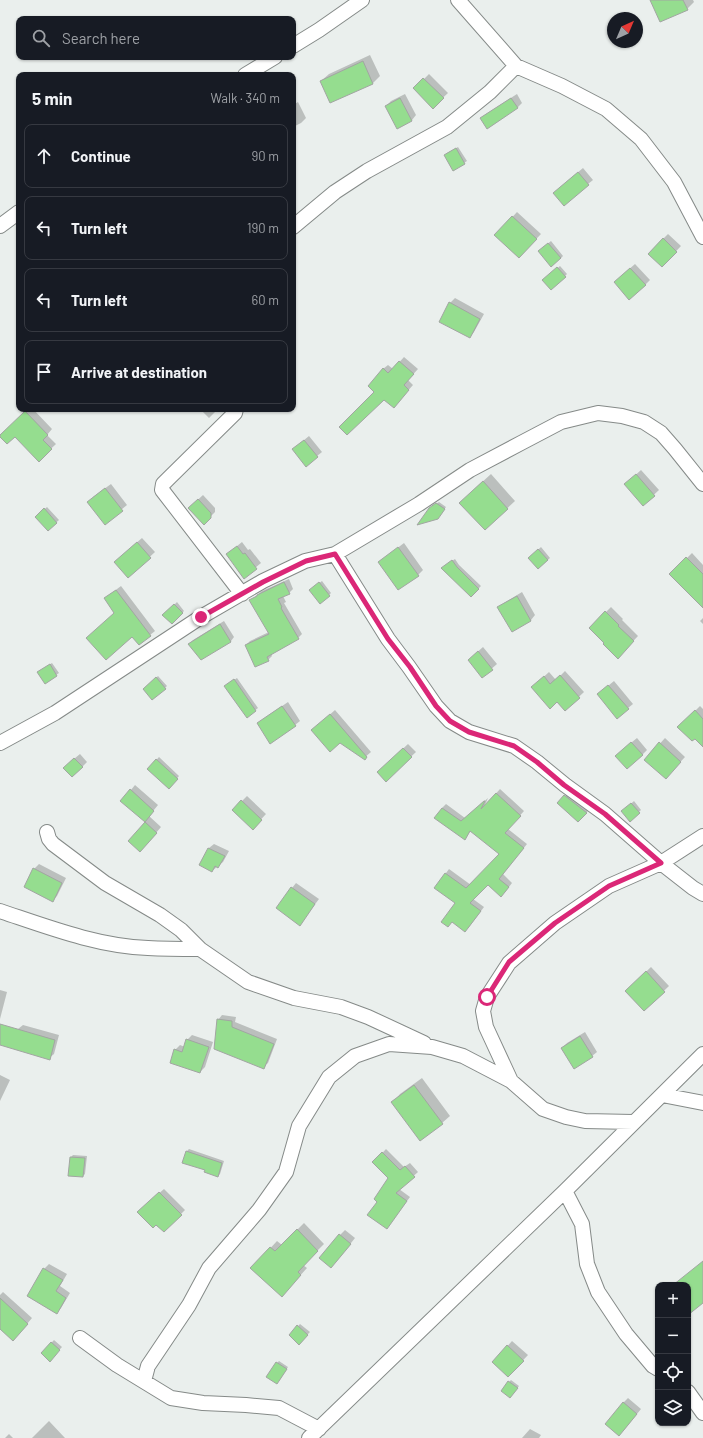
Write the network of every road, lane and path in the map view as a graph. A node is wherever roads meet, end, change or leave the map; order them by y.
1 (362, 0) edge
2 (458, 0) edge
3 (296, 44) edge
4 (270, 60) edge
5 (516, 66) junction
6 (250, 72) edge
7 (16, 214) edge
8 (296, 224) edge
9 (0, 226) edge
10 (703, 238) edge
11 (235, 412) edge
12 (703, 484) edge
13 (335, 554) junction
14 (242, 594) junction
15 (0, 744) edge
16 (46, 832) dead end
17 (703, 836) edge
18 (661, 863) junction
19 (703, 894) edge
20 (0, 911) edge
21 (200, 949) junction
22 (432, 1047) junction
23 (703, 1054) edge
24 (511, 1081) junction
25 (662, 1095) junction
26 (703, 1103) edge
27 (633, 1122) junction
28 (565, 1191) junction
29 (80, 1338) dead end
30 (655, 1367) edge
31 (144, 1381) junction
32 (691, 1396) edge
33 (703, 1413) edge
34 (314, 1433) edge

1 - 3 street
2 - 5 street
4 - 6 street
5 - 8 street
5 - 10 street
7 - 9 street
11 - 14 street
12 - 13 street
13 - 14 street
13 - 18 street
14 - 15 street
16 - 21 street
17 - 18 street
18 - 19 street
18 - 24 street
20 - 21 street
21 - 22 street
22 - 24 street
22 - 31 street
23 - 25 street
24 - 27 street
25 - 26 street
25 - 27 street
27 - 28 street
28 - 30 street
28 - 34 street
29 - 31 street
31 - 34 street
32 - 33 street

